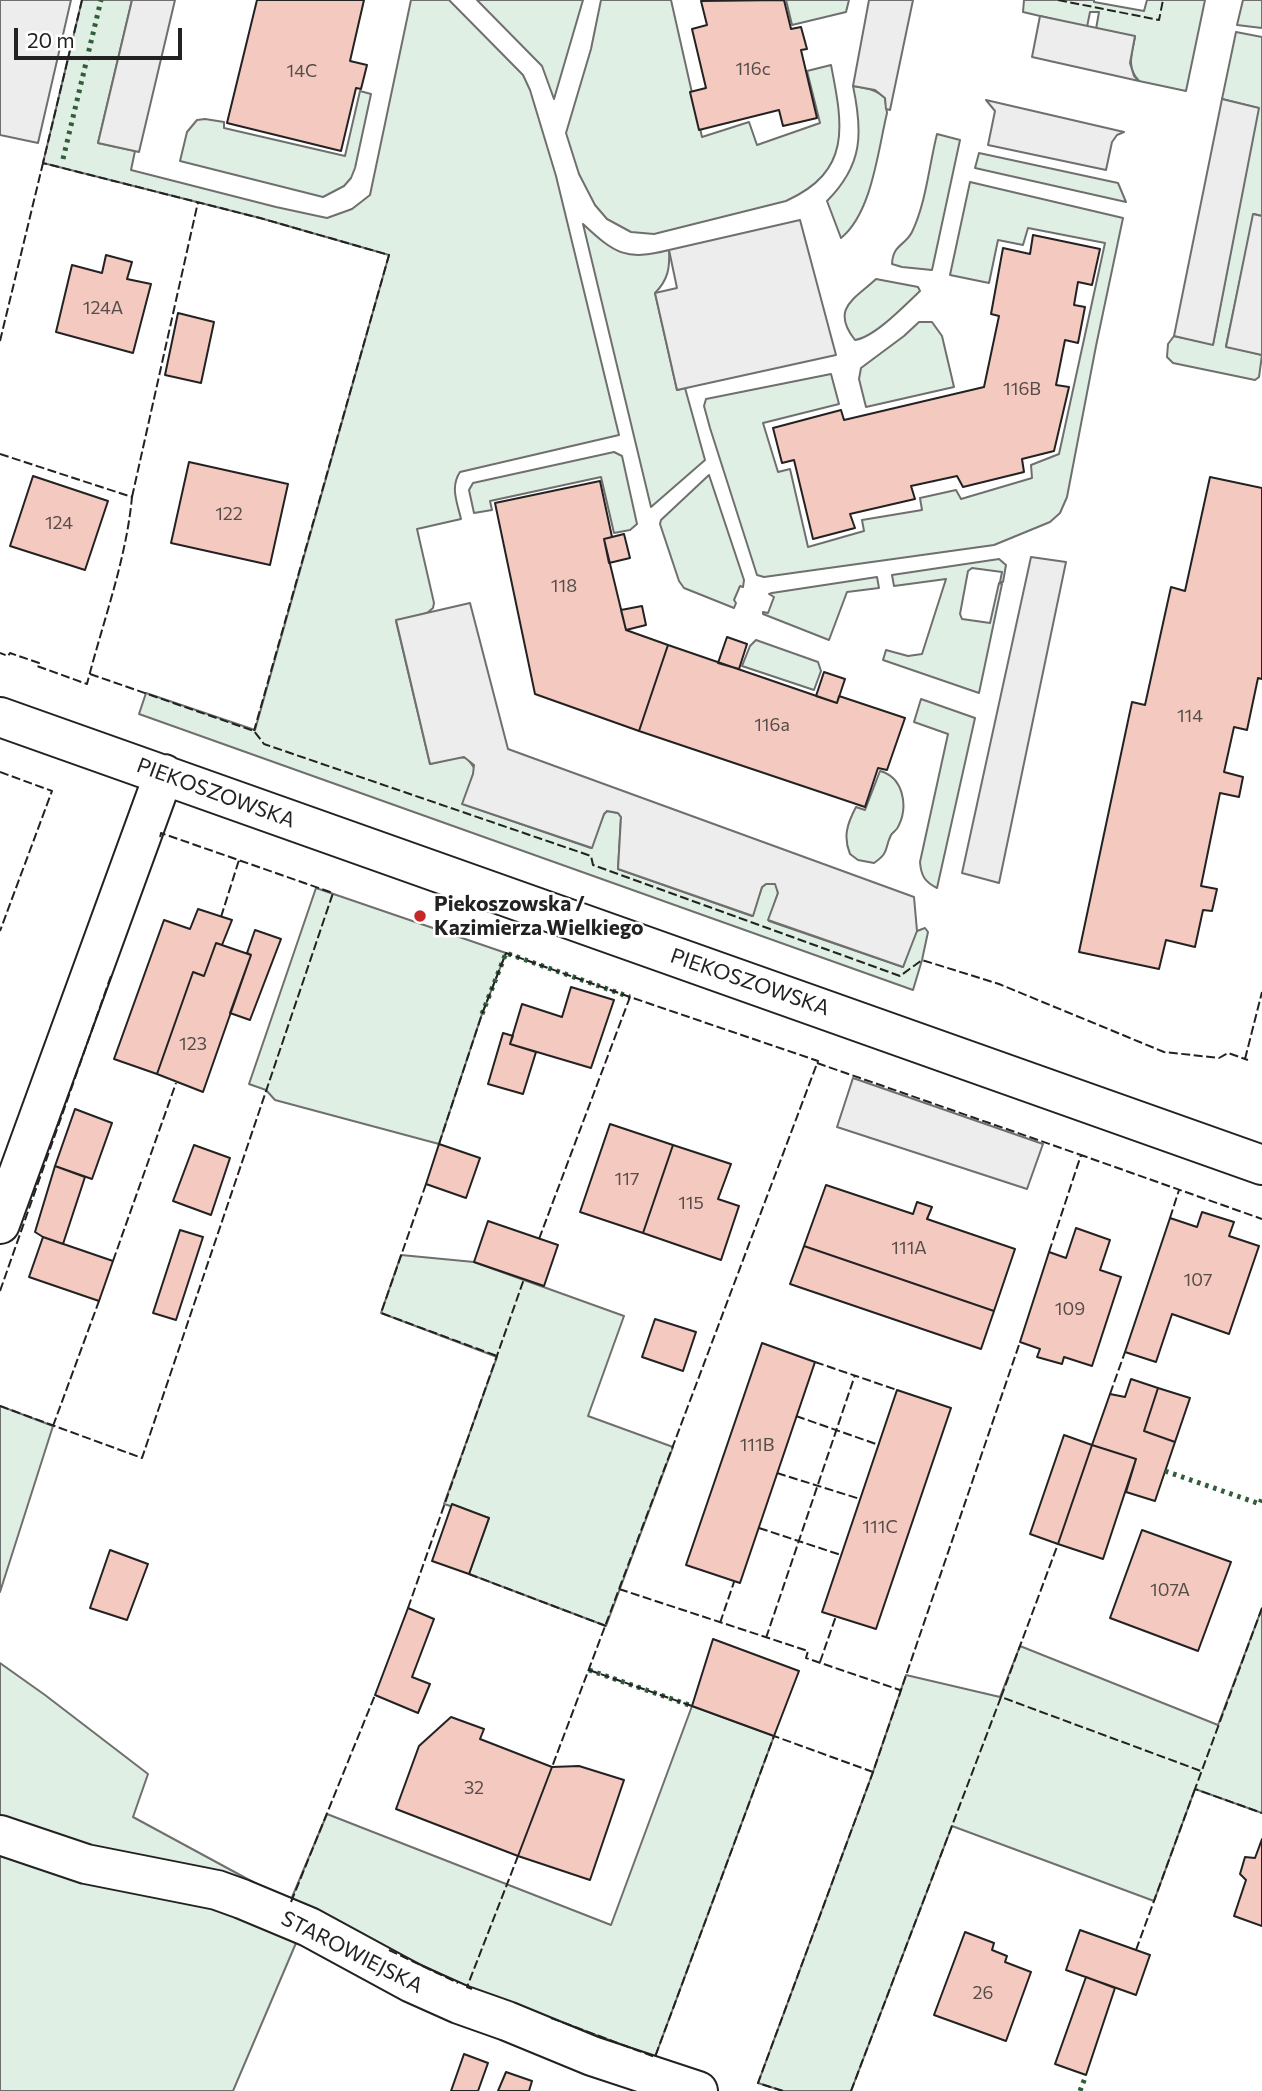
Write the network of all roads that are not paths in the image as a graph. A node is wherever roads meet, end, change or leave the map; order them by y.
1 (0, 716) edge
2 (164, 774) junction
3 (1262, 1165) edge
4 (0, 1224) edge
5 (0, 1835) edge
6 (698, 2091) edge

1 - 2 street, PIEKOSZOWSKA
2 - 3 street, PIEKOSZOWSKA
2 - 4 street
5 - 6 street, STAROWIEJSKA

